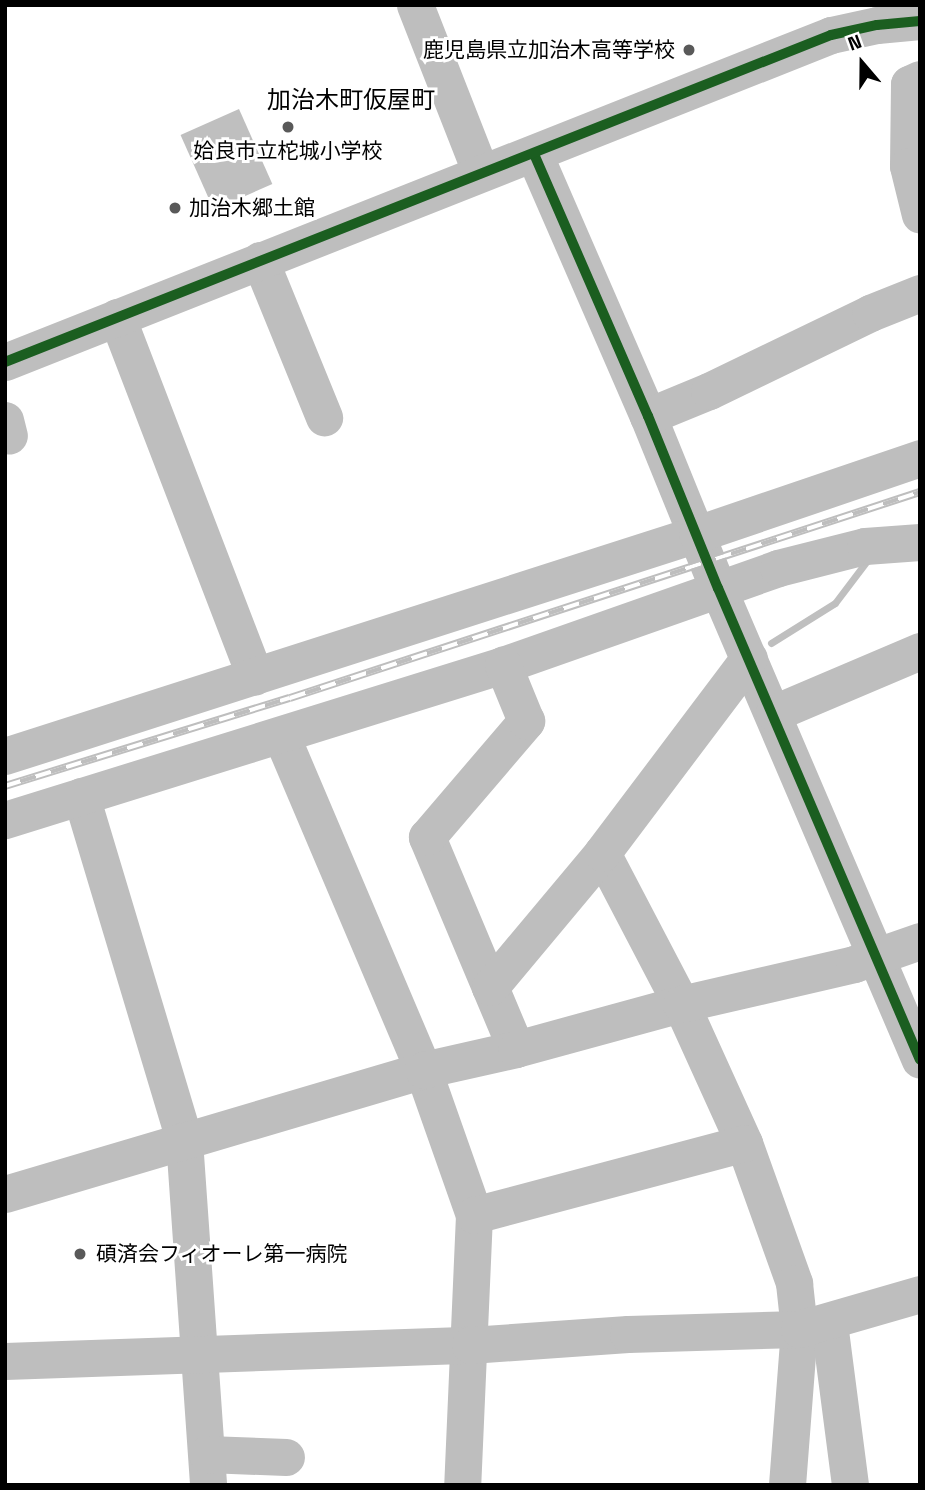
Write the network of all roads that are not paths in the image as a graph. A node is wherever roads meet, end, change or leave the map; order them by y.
1 (415, 5) edge
2 (920, 21) edge
3 (920, 79) edge
4 (534, 153) junction
5 (481, 173) junction
6 (920, 215) edge
7 (260, 260) junction
8 (920, 293) edge
9 (117, 317) junction
10 (5, 362) edge
11 (648, 416) junction
12 (324, 417) dead end
13 (920, 458) edge
14 (697, 534) junction
15 (911, 543) edge
16 (718, 588) junction
17 (920, 651) edge
18 (749, 658) junction
19 (503, 665) junction
20 (255, 676) junction
21 (774, 713) junction
22 (281, 735) junction
23 (5, 755) edge
24 (81, 796) junction
25 (5, 820) edge
26 (602, 852) junction
27 (920, 942) edge
28 (877, 958) junction
29 (490, 986) junction
30 (681, 1004) junction
31 (516, 1049) junction
32 (920, 1060) edge
33 (423, 1070) junction
34 (184, 1140) junction
35 (744, 1143) junction
36 (5, 1195) edge
37 (474, 1215) junction
38 (920, 1294) edge
39 (814, 1326) junction
40 (470, 1345) junction
41 (201, 1353) junction
42 (5, 1361) edge
43 (286, 1457) dead end
44 (207, 1469) edge
45 (462, 1485) edge
46 (787, 1485) edge
47 (850, 1485) edge

1 - 5 street
2 - 4 street
3 - 6 street
4 - 5 street
4 - 11 street
5 - 7 street
7 - 9 street
7 - 12 street
8 - 11 street
9 - 10 street
9 - 20 street
11 - 14 street
13 - 14 street
14 - 16 street
14 - 20 street
15 - 16 street
16 - 18 street
16 - 19 street
17 - 21 street
18 - 21 street
18 - 26 street
19 - 22 street
19 - 29 street
20 - 23 street
21 - 28 street
22 - 24 street
22 - 33 street
24 - 25 street
24 - 34 street
26 - 29 street
26 - 30 street
27 - 28 street
28 - 30 street
28 - 32 street
29 - 31 street
30 - 31 street
30 - 35 street
31 - 33 street
33 - 34 street
33 - 37 street
34 - 36 street
34 - 41 street
35 - 37 street
35 - 39 street
37 - 40 street
38 - 39 street
39 - 40 street
39 - 46 street
39 - 47 street
40 - 41 street
40 - 45 street
41 - 42 street
41 - 44 street
43 - 44 street

